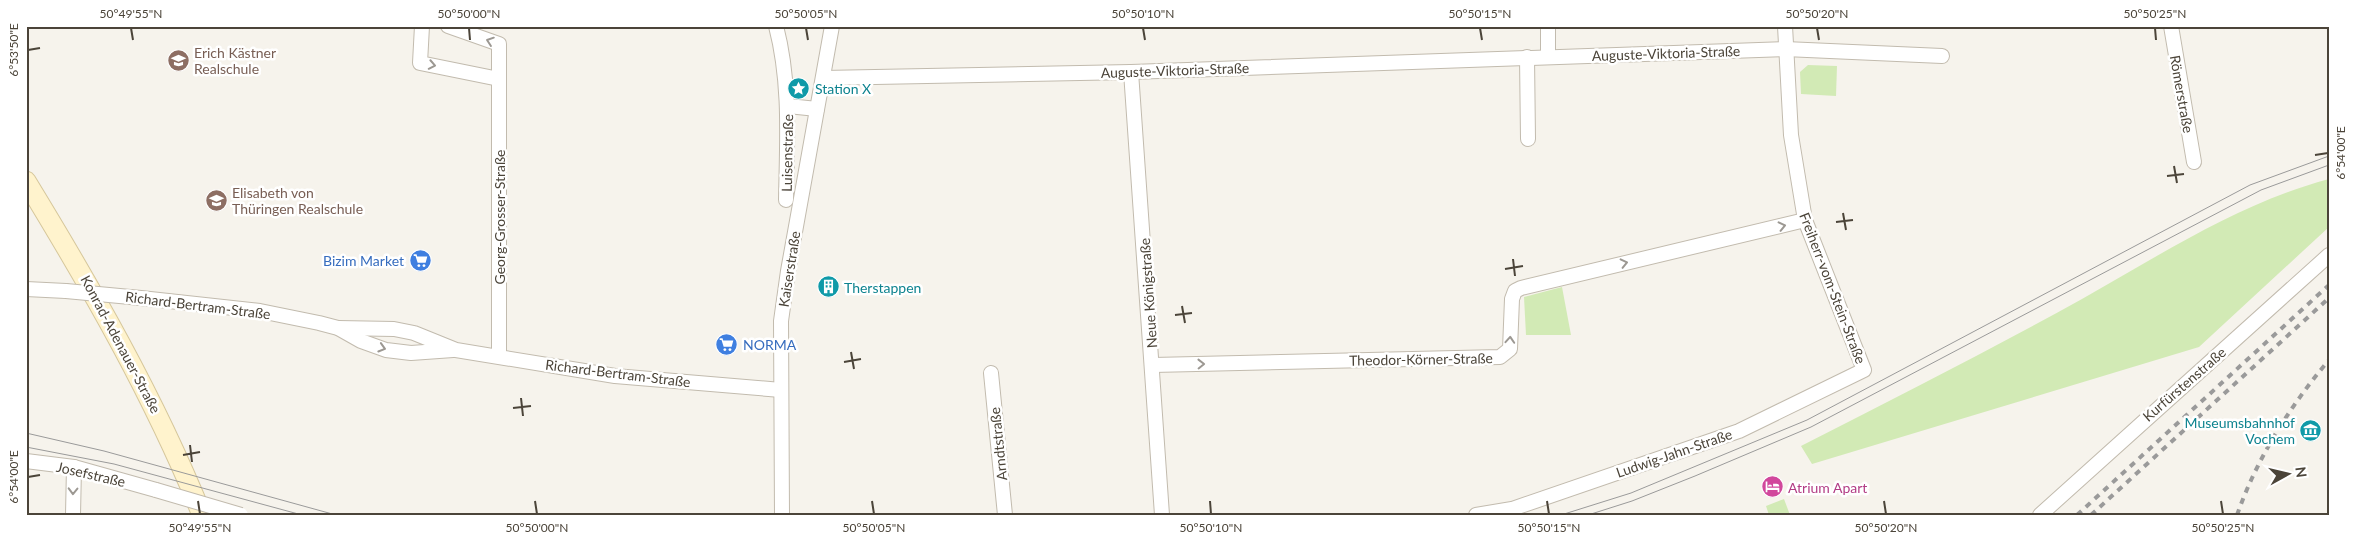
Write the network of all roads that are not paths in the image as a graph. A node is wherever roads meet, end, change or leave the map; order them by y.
1 (422, 26) edge
2 (448, 26) edge
3 (776, 26) edge
4 (832, 26) edge
5 (1548, 26) edge
6 (1785, 26) edge
7 (2171, 26) edge
8 (1784, 49) junction
9 (1942, 56) dead end
10 (1527, 57) junction
11 (1548, 57) junction
12 (1132, 72) junction
13 (823, 78) junction
14 (499, 79) junction
15 (788, 106) junction
16 (817, 109) junction
17 (1528, 139) dead end
18 (2194, 162) dead end
19 (26, 181) edge
20 (786, 200) dead end
21 (1805, 220) junction
22 (2329, 255) edge
23 (26, 289) edge
24 (338, 328) junction
25 (456, 350) junction
26 (499, 356) junction
27 (1153, 365) junction
28 (1864, 370) joint
29 (991, 373) dead end
30 (781, 390) junction
31 (26, 462) edge
32 (74, 467) junction
33 (73, 515) edge
34 (202, 515) edge
35 (241, 515) edge
36 (782, 515) edge
37 (1005, 515) edge
38 (1162, 515) edge
39 (1476, 515) edge
40 (2040, 515) edge

1 -> 14 street
14 -> 2 street, Georg-Grosser-Straße
3 - 15 street, Luisenstraße
4 - 13 street, Kaiserstraße
5 - 11 street
6 - 8 street, Freiherr-vom-Stein-Straße
7 - 18 street, Römerstraße
8 - 9 street, Auguste-Viktoria-Straße
8 - 11 street, Auguste-Viktoria-Straße
8 - 21 street, Freiherr-vom-Stein-Straße
10 - 11 street, Auguste-Viktoria-Straße
10 - 12 street, Auguste-Viktoria-Straße
10 - 17 street
12 - 13 street, Auguste-Viktoria-Straße
12 - 27 street, Neue Königstraße
13 - 16 street, Kaiserstraße
14 - 26 street, Georg-Grosser-Straße
15 - 16 street, Luisenstraße
15 - 20 street, Luisenstraße
16 - 30 street, Kaiserstraße
19 - 34 main road, Konrad-Adenauer-Straße
27 -> 21 street, Theodor-Körner-Straße
21 - 28 street, Freiherr-vom-Stein-Straße
22 - 40 street, Kurfürstenstraße
23 - 24 street, Richard-Bertram-Straße, bridge
24 - 25 street, Richard-Bertram-Straße
24 -> 25 street, Richard-Bertram-Straße
25 - 26 street, Richard-Bertram-Straße
26 - 30 street, Richard-Bertram-Straße
27 - 38 street, Neue Königstraße
28 - 39 street, Ludwig-Jahn-Straße
29 - 37 street, Arndtstraße
30 - 36 street, Kaiserstraße
31 - 32 street, Josefstraße
32 -> 33 street
32 - 35 street, Josefstraße, bridge

